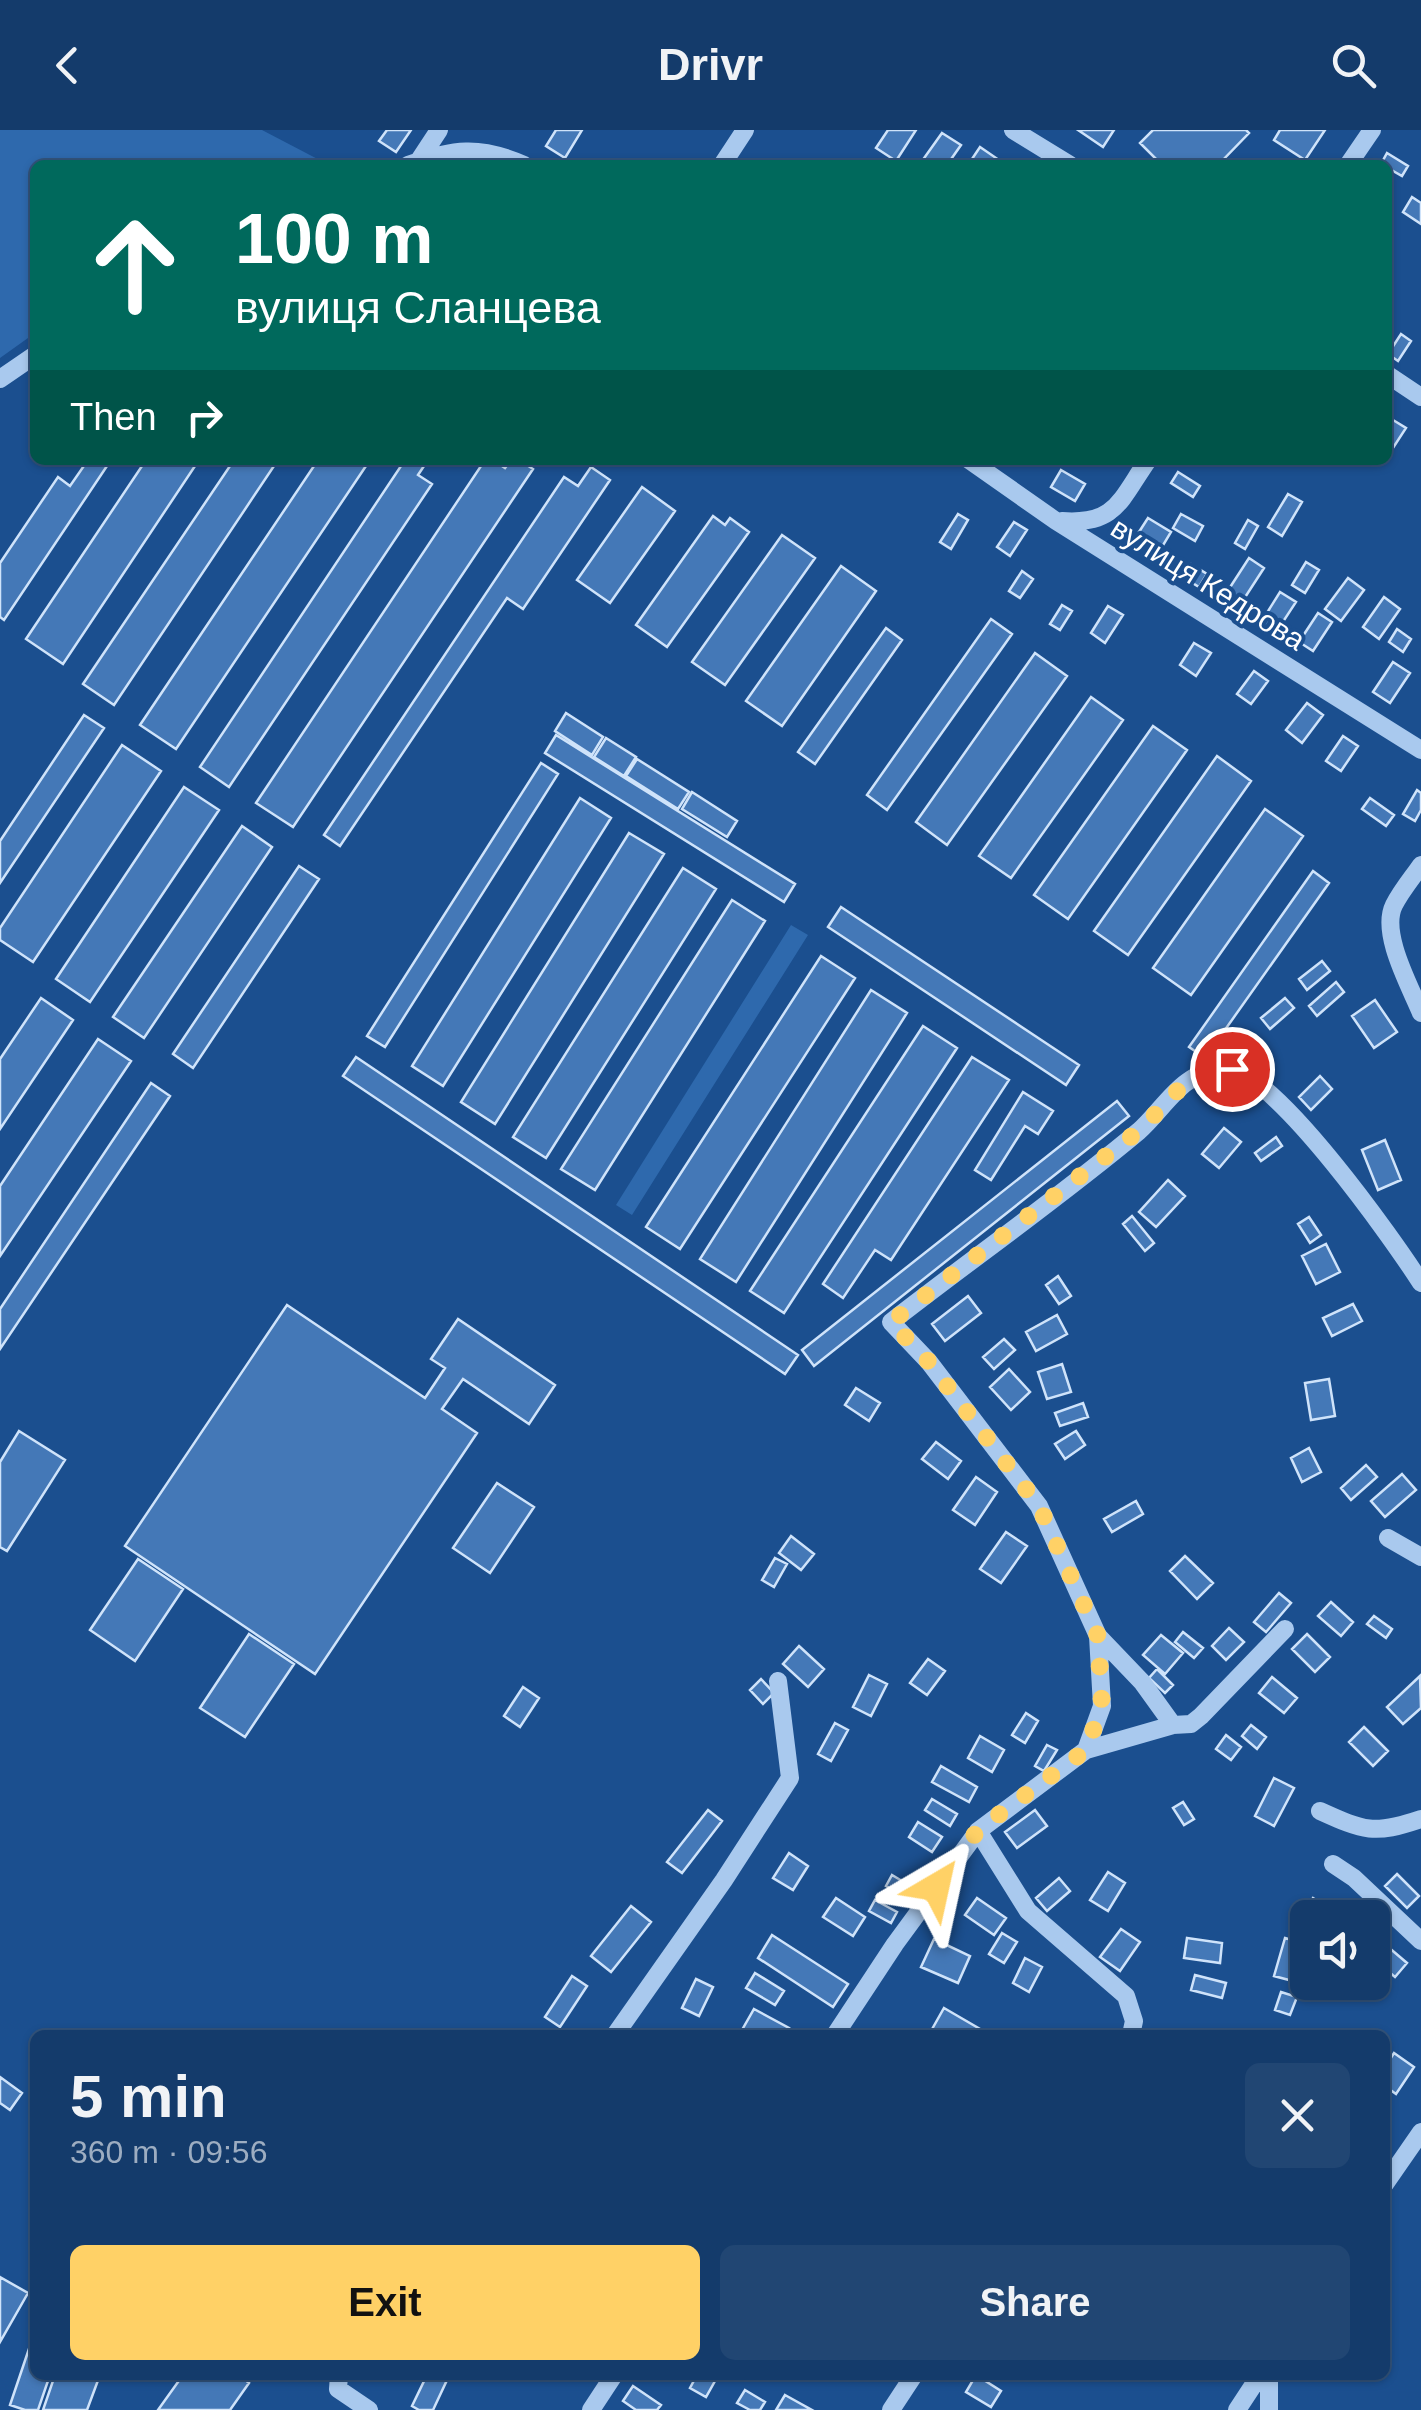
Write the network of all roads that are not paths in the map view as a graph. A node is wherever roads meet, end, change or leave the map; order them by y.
1 (439, 130) edge
2 (745, 130) edge
3 (1013, 130) edge
4 (1372, 130) edge
5 (1042, 137) edge
6 (415, 160) edge
7 (423, 160) edge
8 (509, 160) edge
9 (725, 160) edge
10 (1065, 160) edge
11 (1351, 160) edge
12 (30, 358) edge
13 (1392, 378) edge
14 (0, 379) edge
15 (1421, 397) edge
16 (977, 465) edge
17 (1145, 465) edge
18 (1056, 521) junction
19 (1421, 750) edge
20 (1421, 865) edge
21 (1421, 1013) edge
22 (1421, 1283) edge
23 (1388, 1538) dead end
24 (1421, 1558) edge
25 (1285, 1629) dead end
26 (1098, 1636) junction
27 (778, 1681) dead end
28 (1173, 1726) junction
29 (1086, 1750) junction
30 (1320, 1811) dead end
31 (1421, 1819) edge
32 (978, 1830) junction
33 (1333, 1864) dead end
34 (1421, 1940) edge
35 (619, 2030) edge
36 (839, 2030) edge
37 (1132, 2030) edge
38 (1421, 2132) edge
39 (1390, 2177) edge
40 (338, 2380) edge
41 (611, 2380) edge
42 (911, 2380) edge
43 (1257, 2380) edge
44 (1269, 2380) edge
45 (369, 2410) edge
46 (591, 2410) edge
47 (892, 2410) edge
48 (1237, 2410) edge
49 (1269, 2410) edge

1 - 6 street
2 - 9 street
3 - 5 street
4 - 11 street
5 - 10 street
7 - 8 street
12 - 14 street
13 - 15 street
16 - 18 street, вулиця Кедрова
17 - 18 street
18 - 19 street, вулиця Кедрова
20 - 21 street
22 - 26 street
23 - 24 street
25 - 28 street
26 - 28 street
26 - 29 street
27 - 35 street
28 - 29 street
29 - 32 street
30 - 31 street
32 - 36 street
32 - 37 street
33 - 34 street
38 - 39 street
40 - 45 street
41 - 46 street
42 - 47 street
43 - 48 street
44 - 49 street

